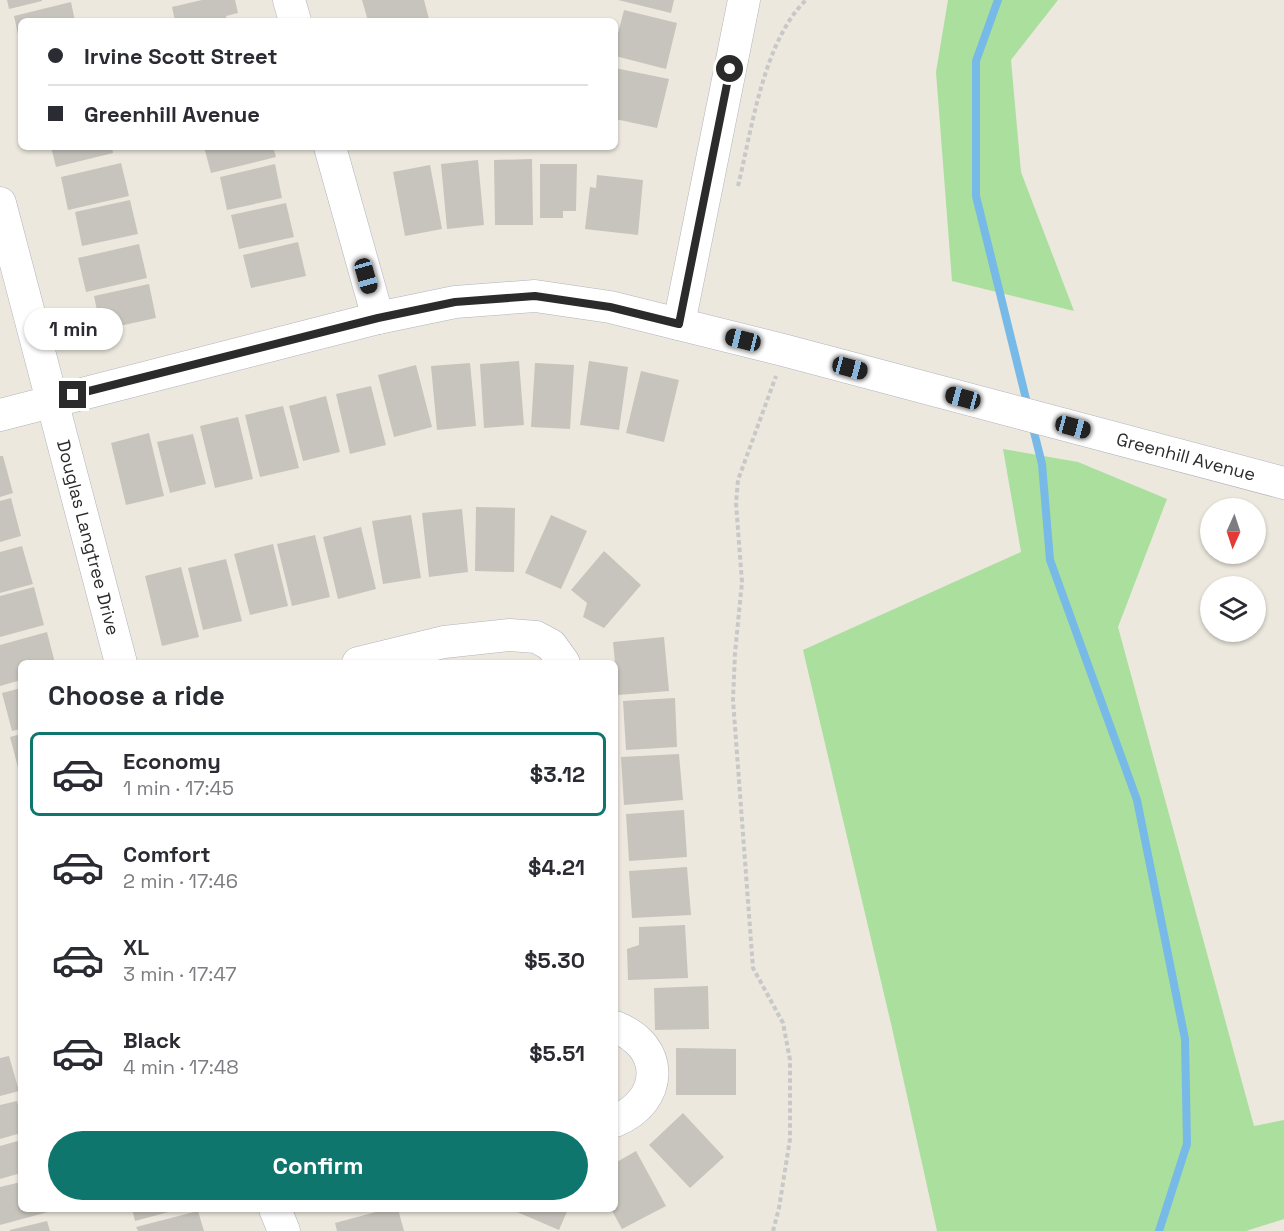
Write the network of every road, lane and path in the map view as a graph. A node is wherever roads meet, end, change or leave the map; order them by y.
1 (289, 0) edge
2 (744, 0) edge
3 (806, 0) edge
4 (293, 18) edge
5 (769, 60) dead end
6 (331, 150) edge
7 (0, 203) edge
8 (378, 318) junction
9 (679, 324) junction
10 (783, 350) junction
11 (52, 401) junction
12 (0, 415) edge
13 (1284, 483) edge
14 (121, 660) edge
15 (370, 660) edge
16 (562, 660) edge
17 (618, 1028) edge
18 (618, 1120) edge
19 (276, 1212) edge
20 (284, 1231) edge
21 (773, 1231) edge

1 - 4 street
2 - 9 street
3 - 5 path
6 - 8 street
7 - 11 street, Douglas Langtree Drive
8 - 9 street, Greenhill Avenue
8 - 11 street, Greenhill Avenue
9 - 10 street, Greenhill Avenue
10 - 13 street, Greenhill Avenue
10 - 21 path
11 - 12 street, Greenhill Avenue
11 - 14 street, Douglas Langtree Drive
15 - 16 street
17 - 18 street
19 - 20 street

